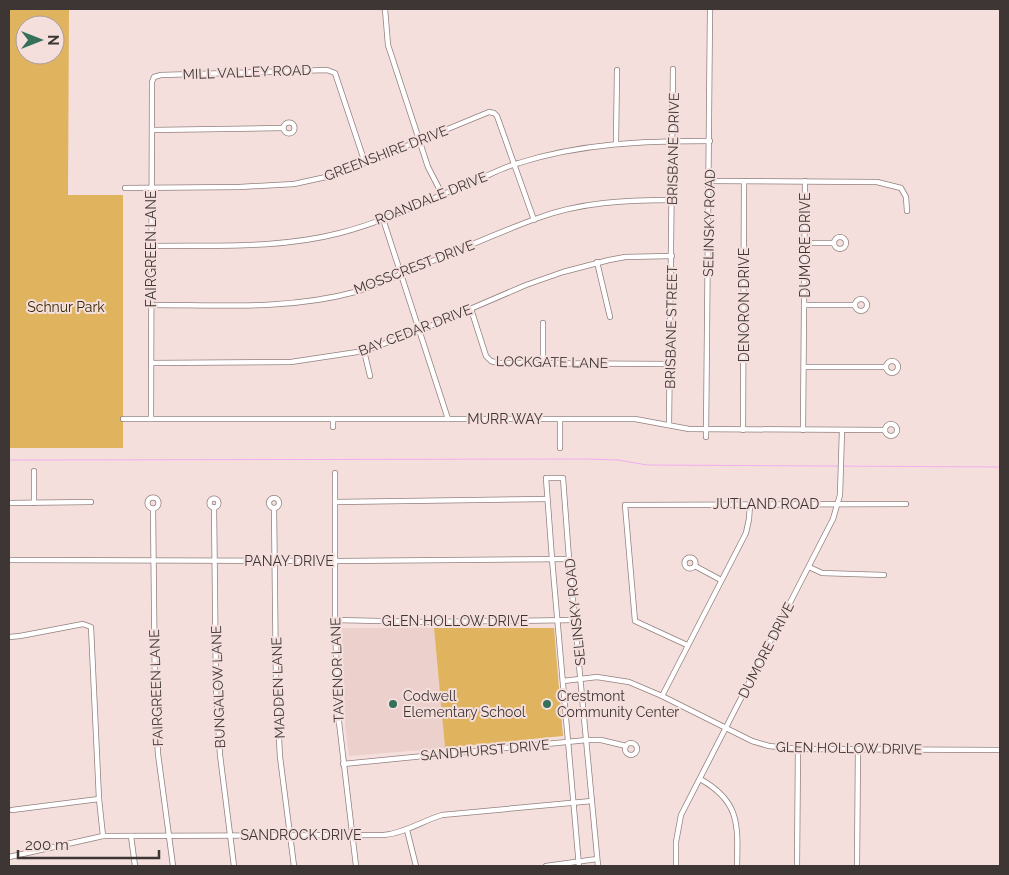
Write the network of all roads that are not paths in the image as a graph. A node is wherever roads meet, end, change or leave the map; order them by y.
1 (385, 9) edge
2 (710, 9) edge
3 (673, 68) dead end
4 (617, 70) dead end
5 (153, 79) joint
6 (283, 128) dead end
7 (152, 130) junction
8 (418, 141) junction
9 (710, 141) junction
10 (673, 142) junction
11 (616, 143) junction
12 (365, 163) junction
13 (515, 164) junction
14 (709, 181) junction
15 (744, 181) junction
16 (805, 181) junction
17 (125, 188) dead end
18 (152, 188) junction
19 (442, 194) junction
20 (672, 200) junction
21 (907, 211) dead end
22 (383, 219) junction
23 (534, 220) junction
24 (672, 229) joint
25 (805, 243) junction
26 (834, 243) dead end
27 (152, 246) junction
28 (672, 256) junction
29 (597, 262) junction
30 (400, 274) junction
31 (804, 304) junction
32 (151, 305) junction
33 (855, 305) dead end
34 (471, 309) junction
35 (610, 317) dead end
36 (543, 323) dead end
37 (419, 331) junction
38 (364, 351) junction
39 (151, 363) junction
40 (544, 363) junction
41 (670, 364) junction
42 (804, 367) junction
43 (886, 367) dead end
44 (370, 376) dead end
45 (123, 419) dead end
46 (151, 419) junction
47 (333, 419) junction
48 (448, 419) junction
49 (560, 420) junction
50 (670, 425) junction
51 (333, 427) dead end
52 (706, 429) junction
53 (743, 430) junction
54 (803, 430) junction
55 (842, 430) junction
56 (885, 430) dead end
57 (706, 437) dead end
58 (560, 448) dead end
59 (34, 471) dead end
60 (335, 473) dead end
61 (547, 499) junction
62 (91, 502) dead end
63 (335, 502) junction
64 (9, 503) edge
65 (34, 503) junction
66 (750, 504) junction
67 (838, 504) junction
68 (906, 504) dead end
69 (214, 507) dead end
70 (274, 508) dead end
71 (153, 509) dead end
72 (569, 559) junction
73 (9, 560) edge
74 (154, 560) junction
75 (552, 560) junction
76 (214, 561) junction
77 (275, 561) junction
78 (335, 561) junction
79 (695, 566) dead end
80 (809, 568) junction
81 (884, 575) dead end
82 (721, 580) junction
83 (335, 620) junction
84 (558, 620) junction
85 (575, 620) junction
86 (9, 636) edge
87 (687, 645) junction
88 (581, 678) junction
89 (563, 681) junction
90 (662, 696) junction
91 (726, 728) junction
92 (586, 740) junction
93 (569, 742) junction
94 (626, 746) dead end
95 (798, 749) junction
96 (858, 749) junction
97 (1000, 750) edge
98 (342, 764) junction
99 (700, 779) junction
100 (99, 799) junction
101 (592, 801) junction
102 (574, 803) junction
103 (12, 810) dead end
104 (407, 830) junction
105 (352, 834) junction
106 (230, 835) junction
107 (102, 836) junction
108 (131, 836) junction
109 (169, 836) junction
110 (291, 836) junction
111 (9, 857) edge
112 (597, 859) junction
113 (579, 864) edge
114 (135, 866) edge
115 (173, 866) edge
116 (234, 866) edge
117 (294, 866) edge
118 (356, 866) edge
119 (416, 866) edge
120 (546, 866) edge
121 (598, 866) edge
122 (676, 866) edge
123 (737, 866) edge
124 (797, 866) edge
125 (857, 866) edge

1 - 8 street
2 - 9 street, SELINSKY ROAD
3 - 10 street, BRISBANE DRIVE
4 - 11 street
5 - 7 street, FAIRGREEN LANE
5 - 12 street, MILL VALLEY ROAD
6 - 7 street
7 - 18 street, FAIRGREEN LANE
8 - 12 street, GREENSHIRE DRIVE
8 - 13 street, GREENSHIRE DRIVE
8 - 19 street
9 - 10 street, ROANDALE DRIVE
9 - 14 street, SELINSKY ROAD
10 - 11 street, ROANDALE DRIVE
10 - 20 street, BRISBANE DRIVE
11 - 13 street, ROANDALE DRIVE
12 - 18 street, GREENSHIRE DRIVE
13 - 19 street, ROANDALE DRIVE
13 - 23 street
14 - 15 street
14 - 52 street, SELINSKY ROAD
15 - 16 street
15 - 53 street, DENORON DRIVE
16 - 21 street
16 - 25 street, DUMORE DRIVE
17 - 18 street, GREENSHIRE DRIVE
18 - 27 street, FAIRGREEN LANE
19 - 22 street, ROANDALE DRIVE
20 - 23 street, MOSSCREST DRIVE
20 - 24 street, BRISBANE DRIVE
22 - 27 street, ROANDALE DRIVE
22 - 30 street
23 - 30 street, MOSSCREST DRIVE
24 - 28 street, BRISBANE STREET
25 - 26 street
25 - 31 street, DUMORE DRIVE
27 - 32 street, FAIRGREEN LANE
28 - 29 street, BAY CEDAR DRIVE
28 - 41 street, BRISBANE STREET
29 - 34 street, BAY CEDAR DRIVE
29 - 35 street
30 - 32 street, MOSSCREST DRIVE
30 - 37 street
31 - 33 street
31 - 42 street, DUMORE DRIVE
32 - 39 street, FAIRGREEN LANE
34 - 37 street, BAY CEDAR DRIVE
34 - 40 street, LOCKGATE LANE
36 - 40 street
37 - 38 street, BAY CEDAR DRIVE
37 - 48 street
38 - 39 street, BAY CEDAR DRIVE
38 - 44 street
39 - 46 street, FAIRGREEN LANE
40 - 41 street, LOCKGATE LANE
41 - 50 street, BRISBANE STREET
42 - 43 street
42 - 54 street, DUMORE DRIVE
45 - 46 street, MURR WAY
46 - 47 street, MURR WAY
47 - 48 street, MURR WAY
47 - 51 street
48 - 49 street, MURR WAY
49 - 50 street, MURR WAY
49 - 58 street
50 - 52 street, MURR WAY
52 - 53 street, MURR WAY
52 - 57 street, SELINSKY ROAD
53 - 54 street, MURR WAY
54 - 55 street, MURR WAY
55 - 56 street, MURR WAY
55 - 67 street, DUMORE DRIVE
59 - 65 street
60 - 63 street, TAVENOR LANE
61 - 63 street
61 - 72 street, SELINSKY ROAD
61 - 75 street, SELINSKY ROAD
62 - 65 street
63 - 78 street, TAVENOR LANE
64 - 65 street
66 - 67 street, JUTLAND ROAD
66 - 82 street
66 - 87 street, JUTLAND ROAD
67 - 68 street, JUTLAND ROAD
67 - 80 street, DUMORE DRIVE
69 - 76 street, BUNGALOW LANE
70 - 77 street, MADDEN LANE
71 - 74 street, FAIRGREEN LANE
72 - 75 street, PANAY DRIVE
72 - 85 street, SELINSKY ROAD
73 - 74 street, PANAY DRIVE
74 - 76 street, PANAY DRIVE
74 - 109 street, FAIRGREEN LANE
75 - 78 street, PANAY DRIVE
75 - 84 street, SELINSKY ROAD
76 - 77 street, PANAY DRIVE
76 - 106 street, BUNGALOW LANE
77 - 78 street, PANAY DRIVE
77 - 110 street, MADDEN LANE
78 - 83 street, TAVENOR LANE
79 - 82 street
80 - 81 street
80 - 91 street, DUMORE DRIVE
82 - 87 street
83 - 84 street, GLEN HOLLOW DRIVE
83 - 98 street, TAVENOR LANE
84 - 85 street, GLEN HOLLOW DRIVE
84 - 89 street, SELINSKY ROAD
85 - 88 street, SELINSKY ROAD
86 - 100 street
87 - 90 street
88 - 89 street, GLEN HOLLOW DRIVE
88 - 90 street, GLEN HOLLOW DRIVE
88 - 92 street, SELINSKY ROAD
89 - 93 street, SELINSKY ROAD
90 - 91 street, GLEN HOLLOW DRIVE
91 - 95 street, GLEN HOLLOW DRIVE
91 - 99 street, DUMORE DRIVE
92 - 93 street, SANDHURST DRIVE
92 - 94 street, SANDHURST DRIVE
92 - 101 street, SELINSKY ROAD
93 - 98 street, SANDHURST DRIVE
93 - 102 street, SELINSKY ROAD
95 - 96 street, GLEN HOLLOW DRIVE
95 - 124 street
96 - 97 street, GLEN HOLLOW DRIVE
96 - 125 street
98 - 105 street, TAVENOR LANE
99 - 122 street, DUMORE DRIVE
99 - 123 street
100 - 103 street
100 - 107 street
101 - 102 street, SANDROCK DRIVE
101 - 112 street, SELINSKY ROAD
102 - 104 street, SANDROCK DRIVE
102 - 113 street, SELINSKY ROAD
104 - 105 street, SANDROCK DRIVE
104 - 119 street
105 - 110 street, SANDROCK DRIVE
105 - 118 street, TAVENOR LANE
106 - 109 street, SANDROCK DRIVE
106 - 110 street, SANDROCK DRIVE
106 - 116 street, BUNGALOW LANE
107 - 108 street, SANDROCK DRIVE
107 - 111 street, SANDROCK DRIVE
108 - 109 street, SANDROCK DRIVE
108 - 114 street
109 - 115 street, FAIRGREEN LANE
110 - 117 street, MADDEN LANE
112 - 113 street
112 - 121 street, SELINSKY ROAD
113 - 120 street

